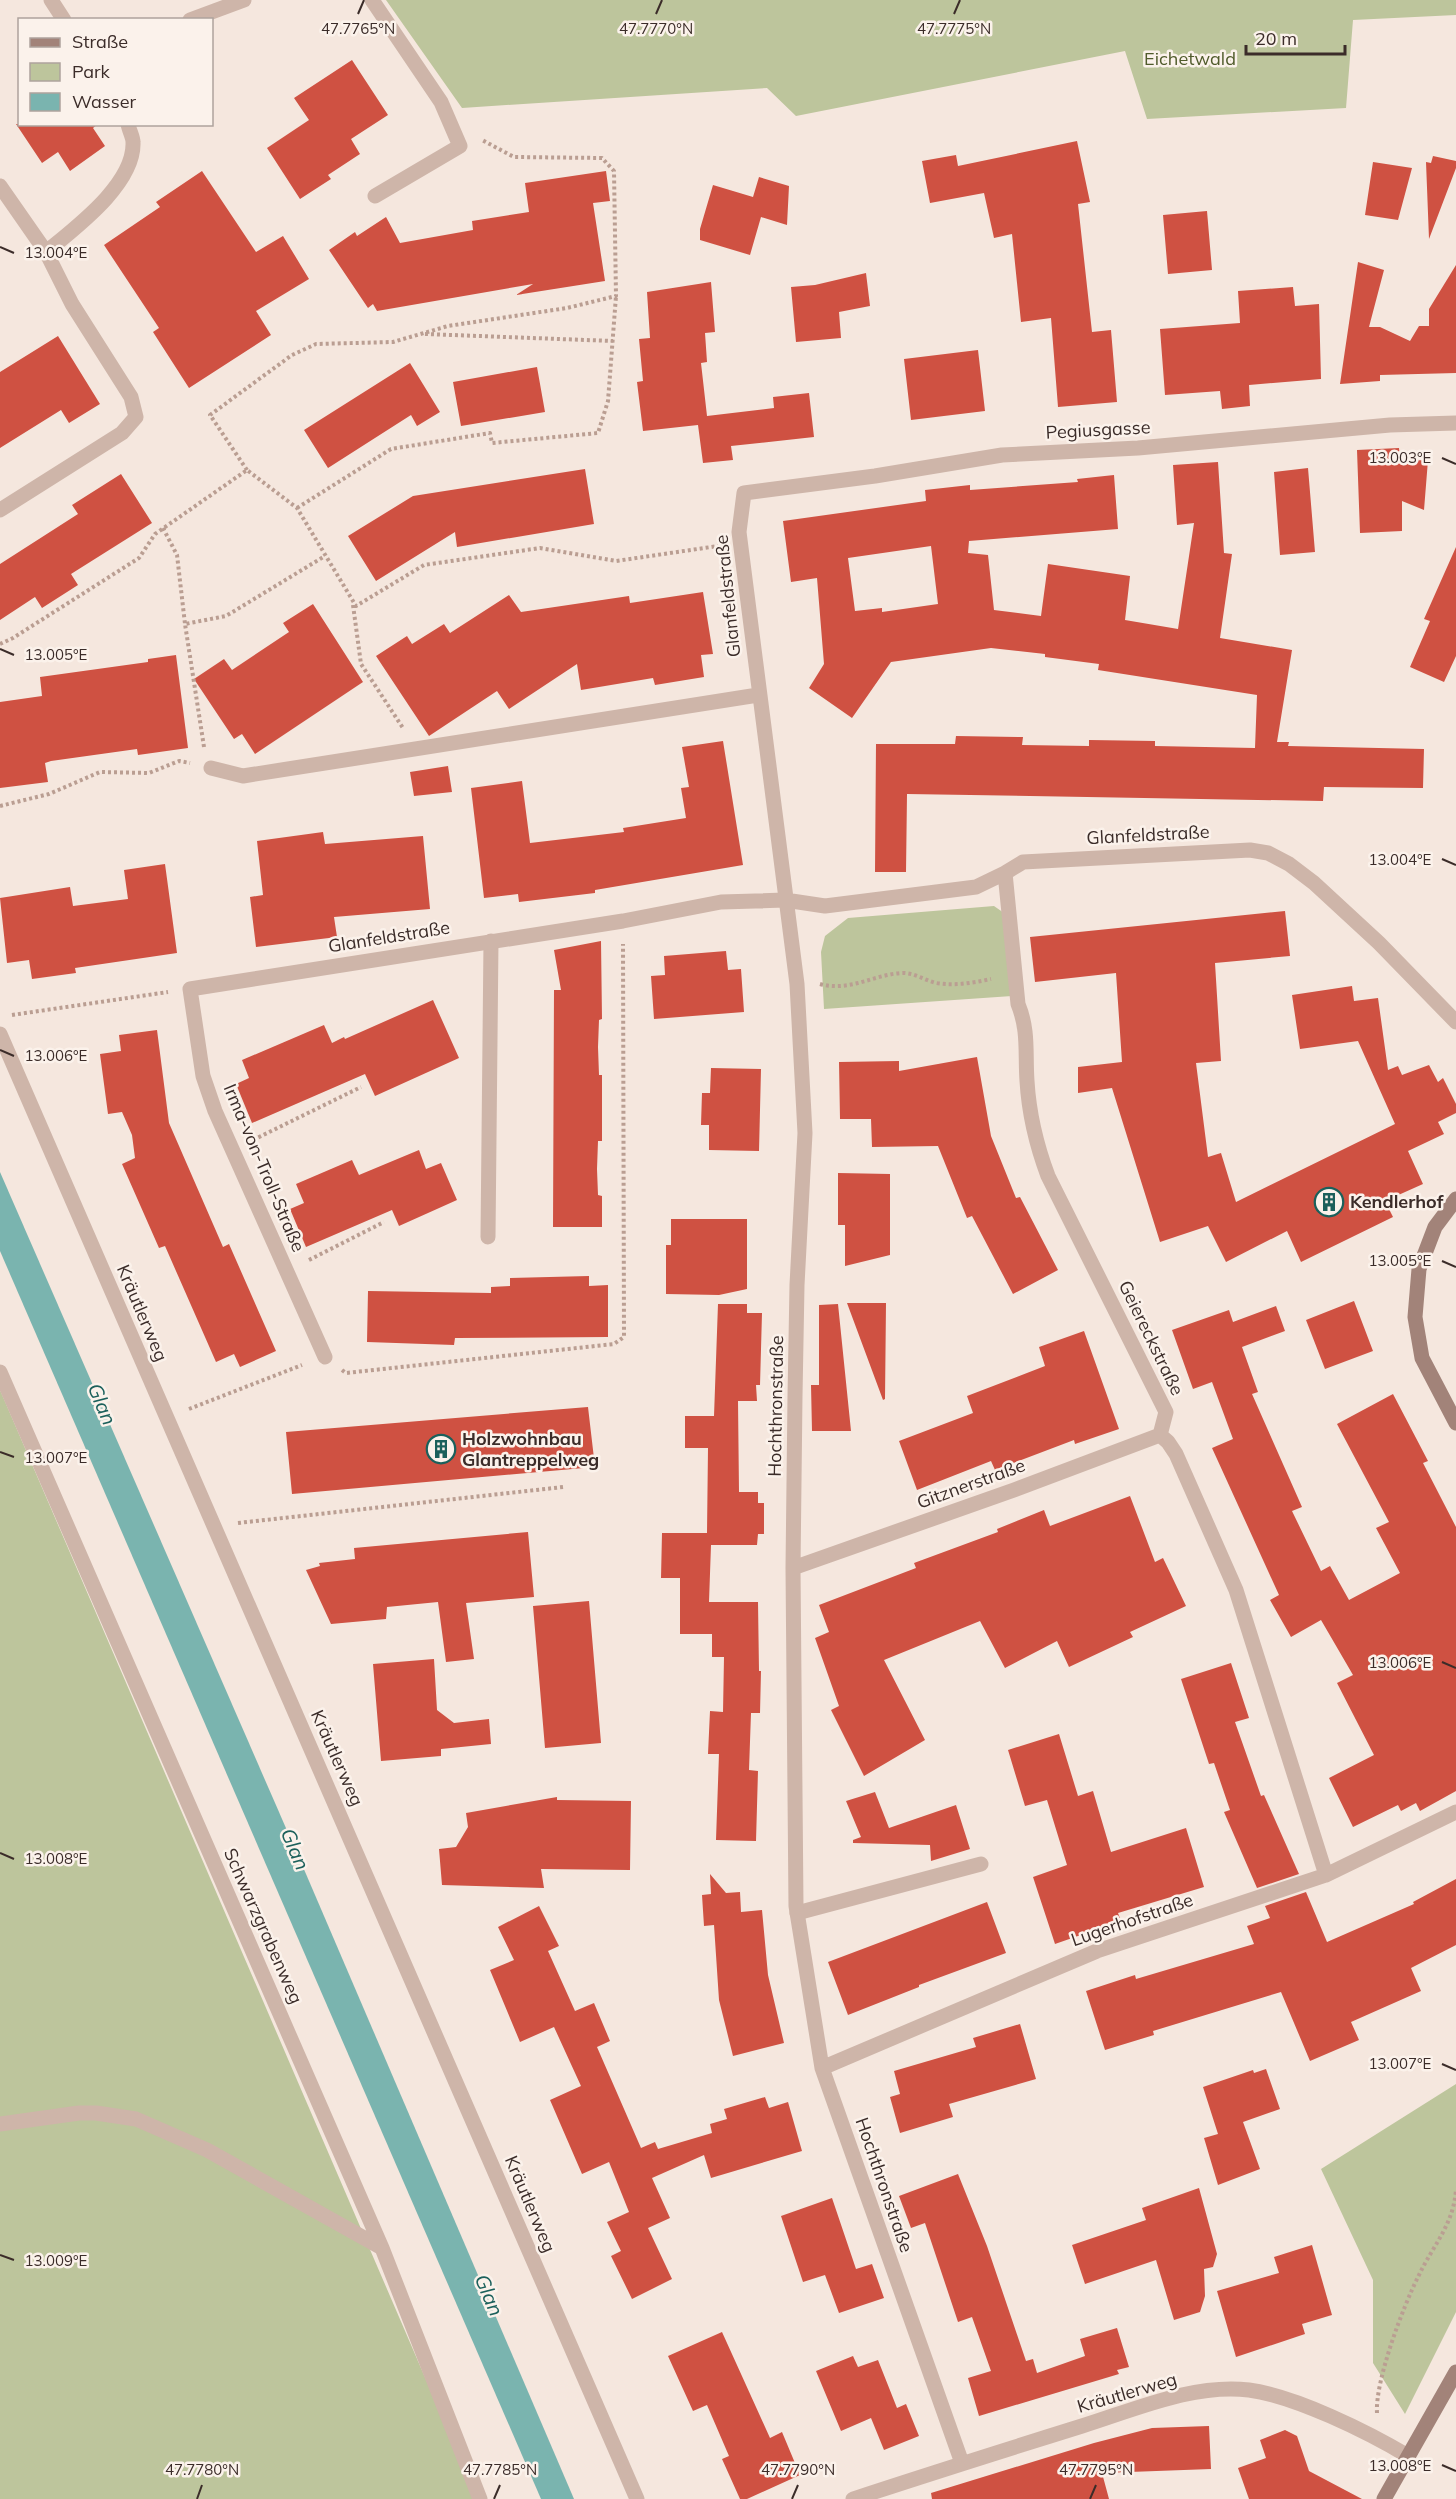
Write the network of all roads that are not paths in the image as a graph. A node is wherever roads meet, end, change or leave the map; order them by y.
1 (51, 0) edge
2 (244, 0) edge
3 (372, 0) edge
4 (63, 18) edge
5 (195, 18) edge
6 (129, 126) edge
7 (0, 186) edge
8 (375, 196) dead end
9 (46, 252) junction
10 (1456, 423) edge
11 (744, 493) joint
12 (0, 510) edge
13 (758, 695) junction
14 (211, 768) road end
15 (1005, 873) junction
16 (785, 900) junction
17 (491, 940) junction
18 (190, 989) joint
19 (1456, 1022) edge
20 (0, 1034) edge
21 (1456, 1199) edge
22 (488, 1237) dead end
23 (325, 1357) road end
24 (0, 1372) edge
25 (0, 1408) edge
26 (17, 1411) junction
27 (1456, 1423) edge
28 (1160, 1436) junction
29 (793, 1568) junction
30 (1456, 1812) edge
31 (981, 1864) dead end
32 (1326, 1875) junction
33 (797, 1913) junction
34 (822, 2068) junction
35 (0, 2124) edge
36 (382, 2248) junction
37 (1456, 2372) edge
38 (1408, 2456) junction
39 (962, 2463) junction
40 (480, 2499) edge
41 (637, 2499) edge
42 (853, 2499) edge
43 (1384, 2499) edge

1 - 4 street
2 - 5 street
3 - 8 street
6 - 9 street
7 - 9 street
9 - 12 street
10 - 11 street, Pegiusgasse
11 - 13 street, Glanfeldstraße
13 - 14 street
13 - 16 street, Glanfeldstraße
15 - 16 street, Glanfeldstraße
15 - 19 street, Glanfeldstraße
15 - 28 street, Geiereckstraße
16 - 17 street, Glanfeldstraße
16 - 29 street, Hochthronstraße
17 - 18 street, Glanfeldstraße
17 - 22 street
18 - 23 street, Irma-von-Troll-Straße
20 - 41 street, Kräutlerweg
21 - 27 street
24 - 26 street, Schwarzgrabenweg
25 - 26 street
26 - 36 street, Schwarzgrabenweg
28 - 29 street, Gitznerstraße
28 - 32 street
29 - 33 street, Hochthronstraße
30 - 32 street, Lugerhofstraße
31 - 33 street
32 - 34 street, Lugerhofstraße
33 - 34 street, Hochthronstraße
34 - 39 street, Hochthronstraße
35 - 36 street
36 - 40 street, Schwarzgrabenweg
37 - 38 street
38 - 39 street, Kräutlerweg
38 - 43 street
39 - 42 street, Kräutlerweg

